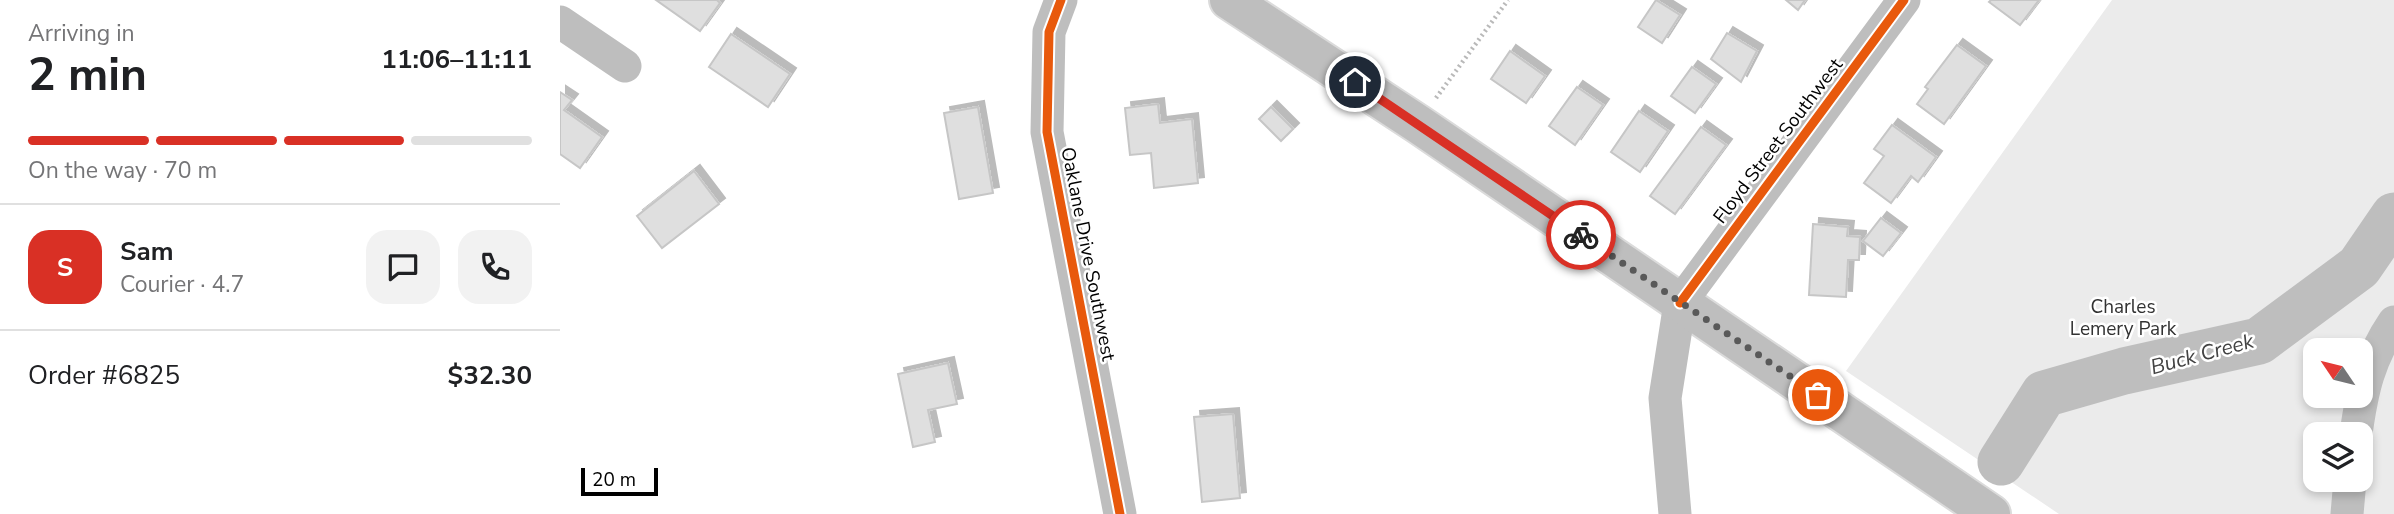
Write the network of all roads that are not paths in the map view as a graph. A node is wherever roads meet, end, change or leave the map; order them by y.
1 (1061, 0) edge
2 (1229, 0) edge
3 (1904, 0) edge
4 (560, 22) edge
5 (625, 66) dead end
6 (1681, 303) junction
7 (2394, 322) edge
8 (2357, 422) edge
9 (2349, 492) edge
10 (1120, 514) edge
11 (1675, 514) edge
12 (1991, 514) edge
13 (2347, 514) edge

1 - 10 street, Oaklane Drive Southwest
2 - 6 main road
3 - 6 street, Floyd Street Southwest
4 - 5 street
6 - 11 street
6 - 12 main road
7 - 8 street
9 - 13 street

